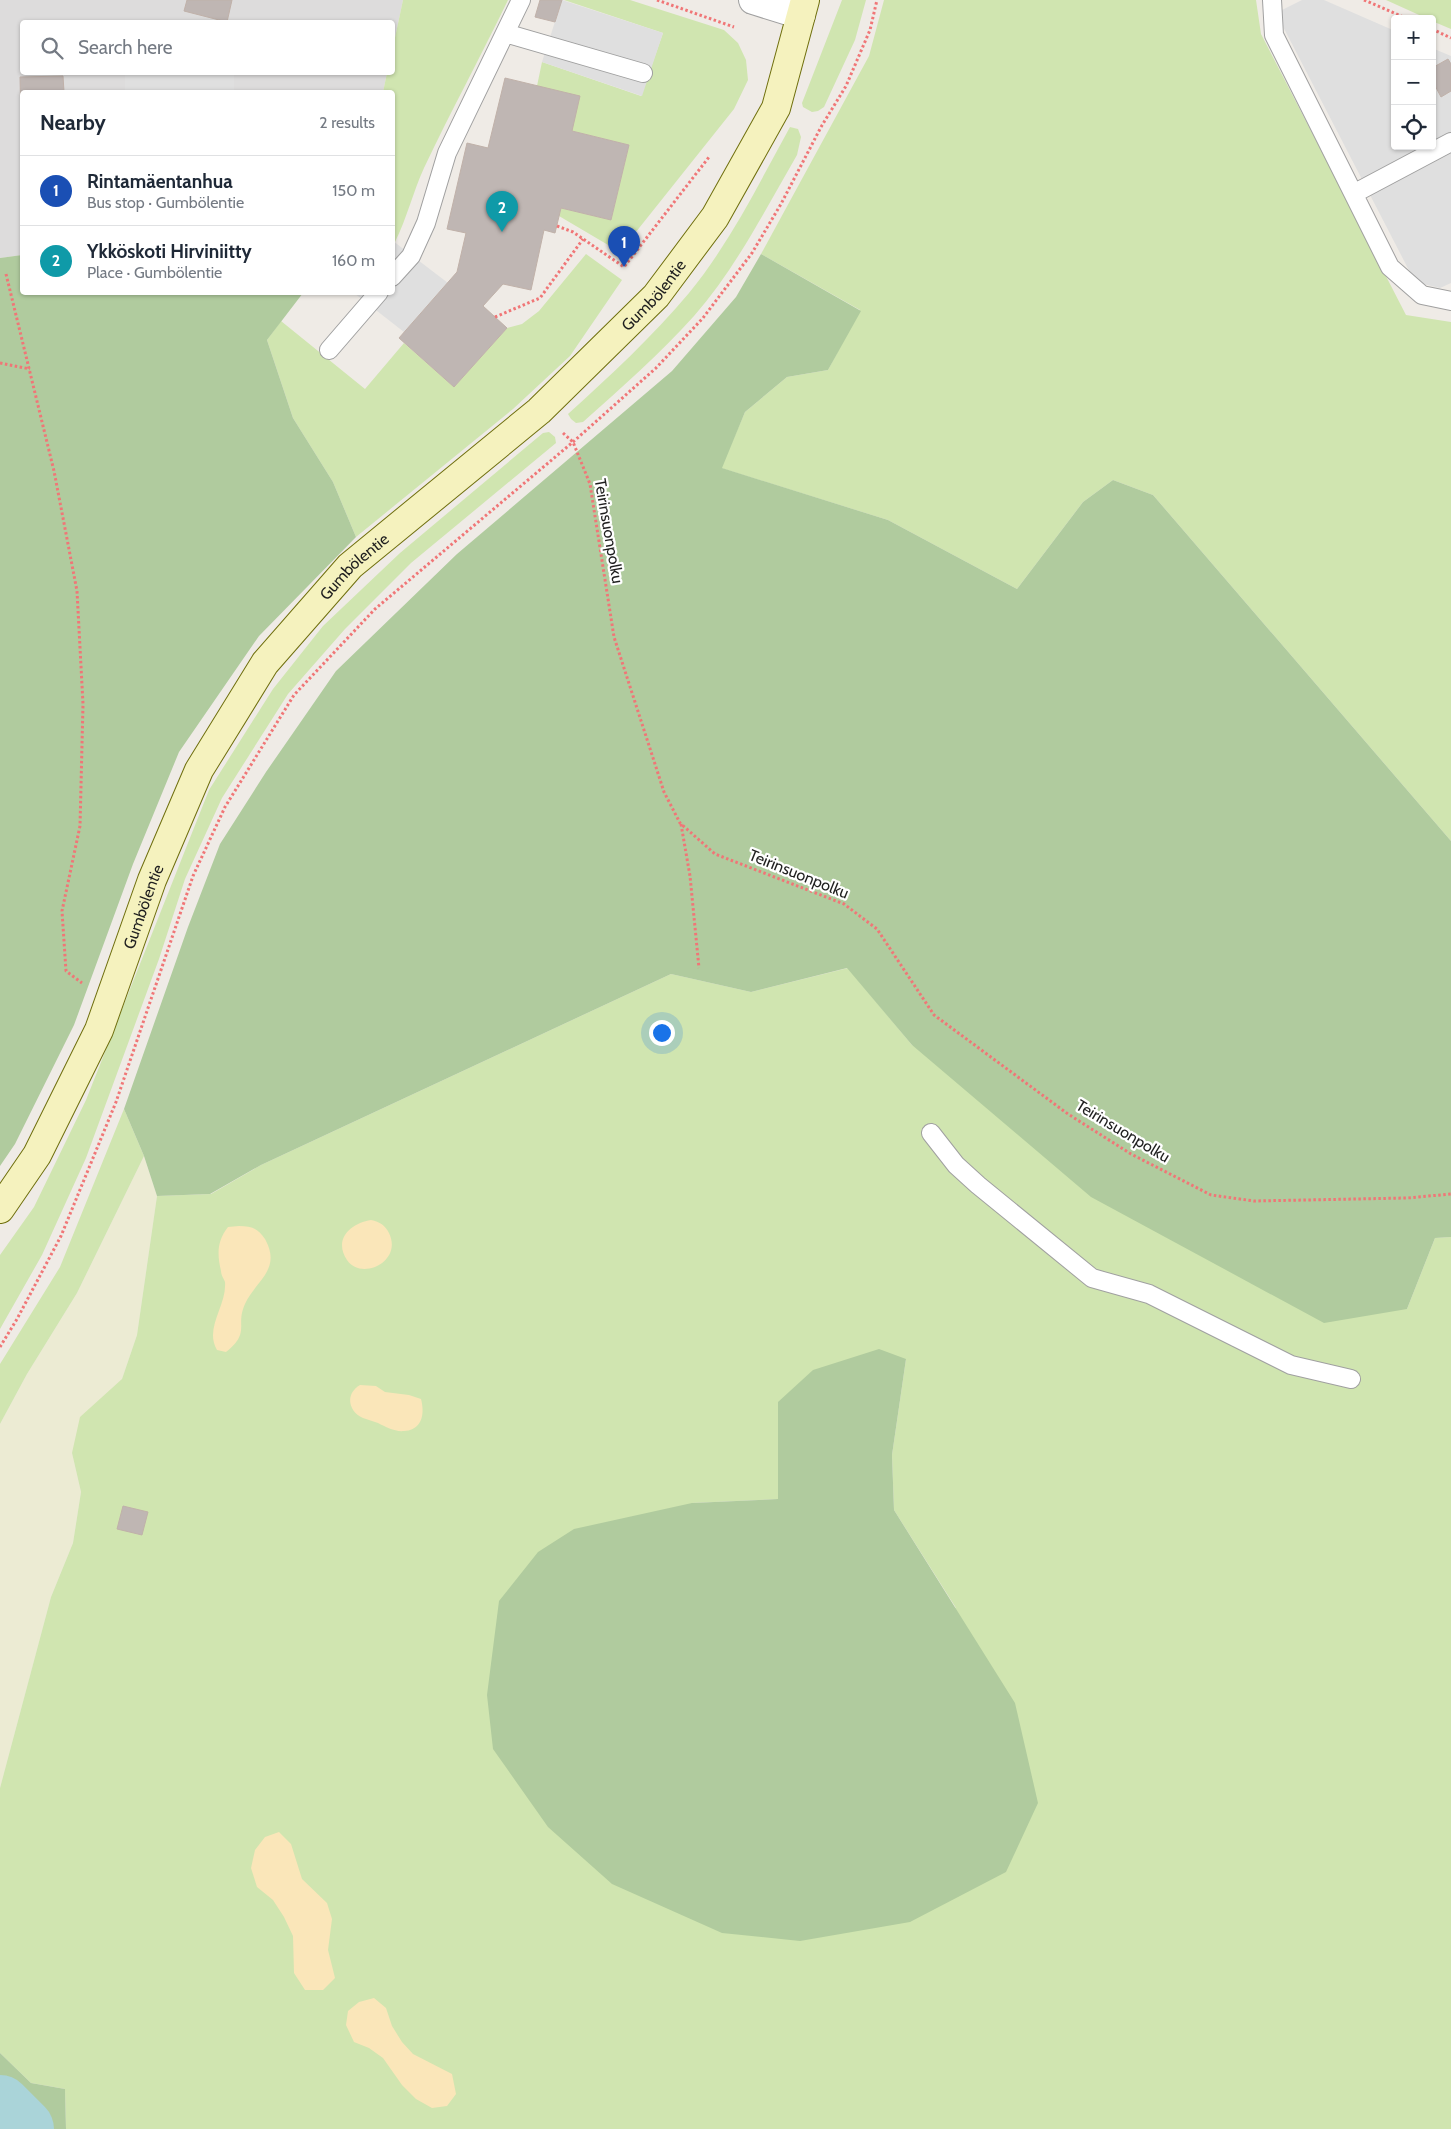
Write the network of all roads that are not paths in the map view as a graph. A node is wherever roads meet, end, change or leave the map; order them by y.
1 (521, 0) edge
2 (753, 0) edge
3 (1272, 0) edge
4 (803, 7) edge
5 (506, 33) junction
6 (643, 73) dead end
7 (1451, 142) edge
8 (1355, 193) junction
9 (395, 275) edge
10 (376, 295) edge
11 (1451, 301) edge
12 (329, 350) dead end
13 (932, 1133) dead end
14 (0, 1209) edge
15 (1351, 1378) dead end

1 - 5 lane
2 - 4 street
3 - 8 lane
4 - 14 main road, Gumbölentie
5 - 6 lane
5 - 9 lane
7 - 8 lane
8 - 11 lane
10 - 12 lane
13 - 15 lane

